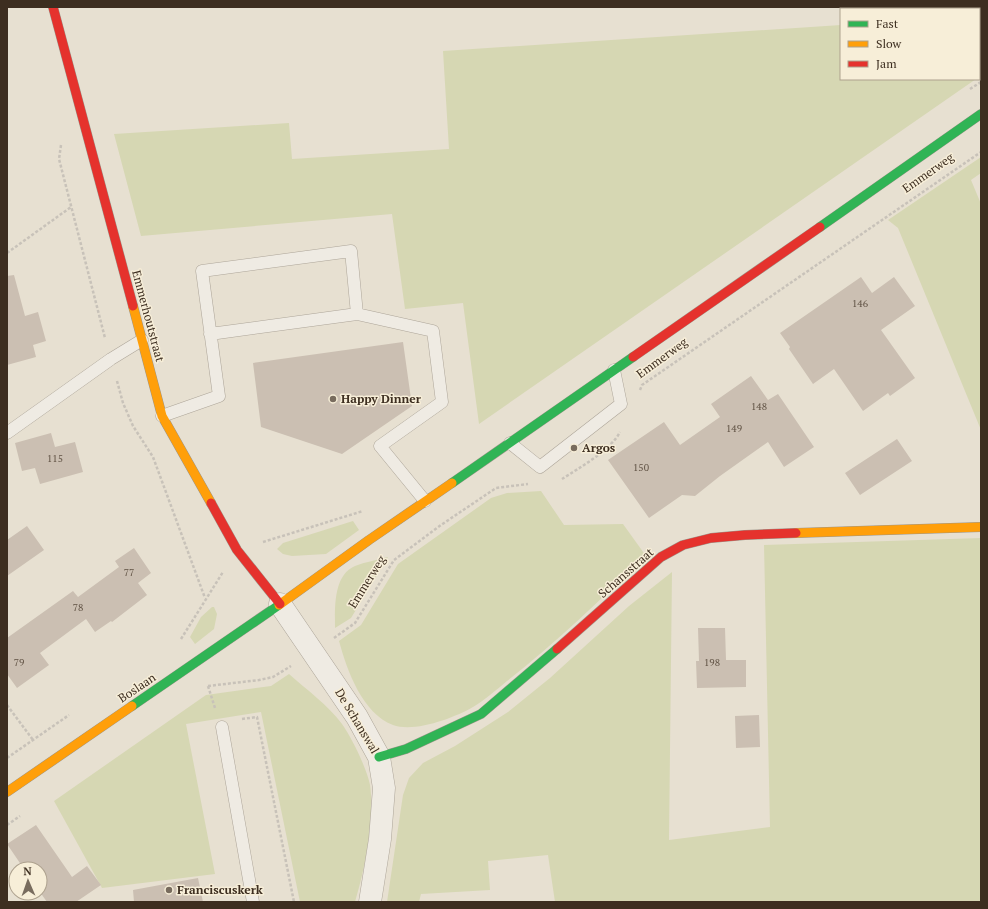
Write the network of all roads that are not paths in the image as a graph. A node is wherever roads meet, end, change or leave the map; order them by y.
1 (53, 7) edge
2 (981, 114) edge
3 (356, 314) junction
4 (210, 334) junction
5 (142, 340) junction
6 (614, 370) junction
7 (162, 416) junction
8 (7, 433) edge
9 (510, 443) junction
10 (425, 501) junction
11 (981, 527) edge
12 (280, 604) junction
13 (222, 727) dead end
14 (379, 757) junction
15 (7, 792) edge
16 (253, 902) edge
17 (370, 902) edge

1 - 5 street, Emmerhoutstraat
2 - 6 street, Emmerweg
3 - 4 lane
3 - 4 lane
3 - 10 lane
4 - 7 lane
5 - 7 street, Emmerhoutstraat
5 - 8 lane
6 - 9 street, Emmerweg
6 - 9 lane
7 - 12 street, Emmerhoutstraat
9 - 10 street, Emmerweg
10 - 12 street, Emmerweg
11 - 14 street, Schansstraat
12 - 14 street, De Schanswal
12 - 15 street, Boslaan
13 - 16 lane
14 - 17 street, De Schanswal

